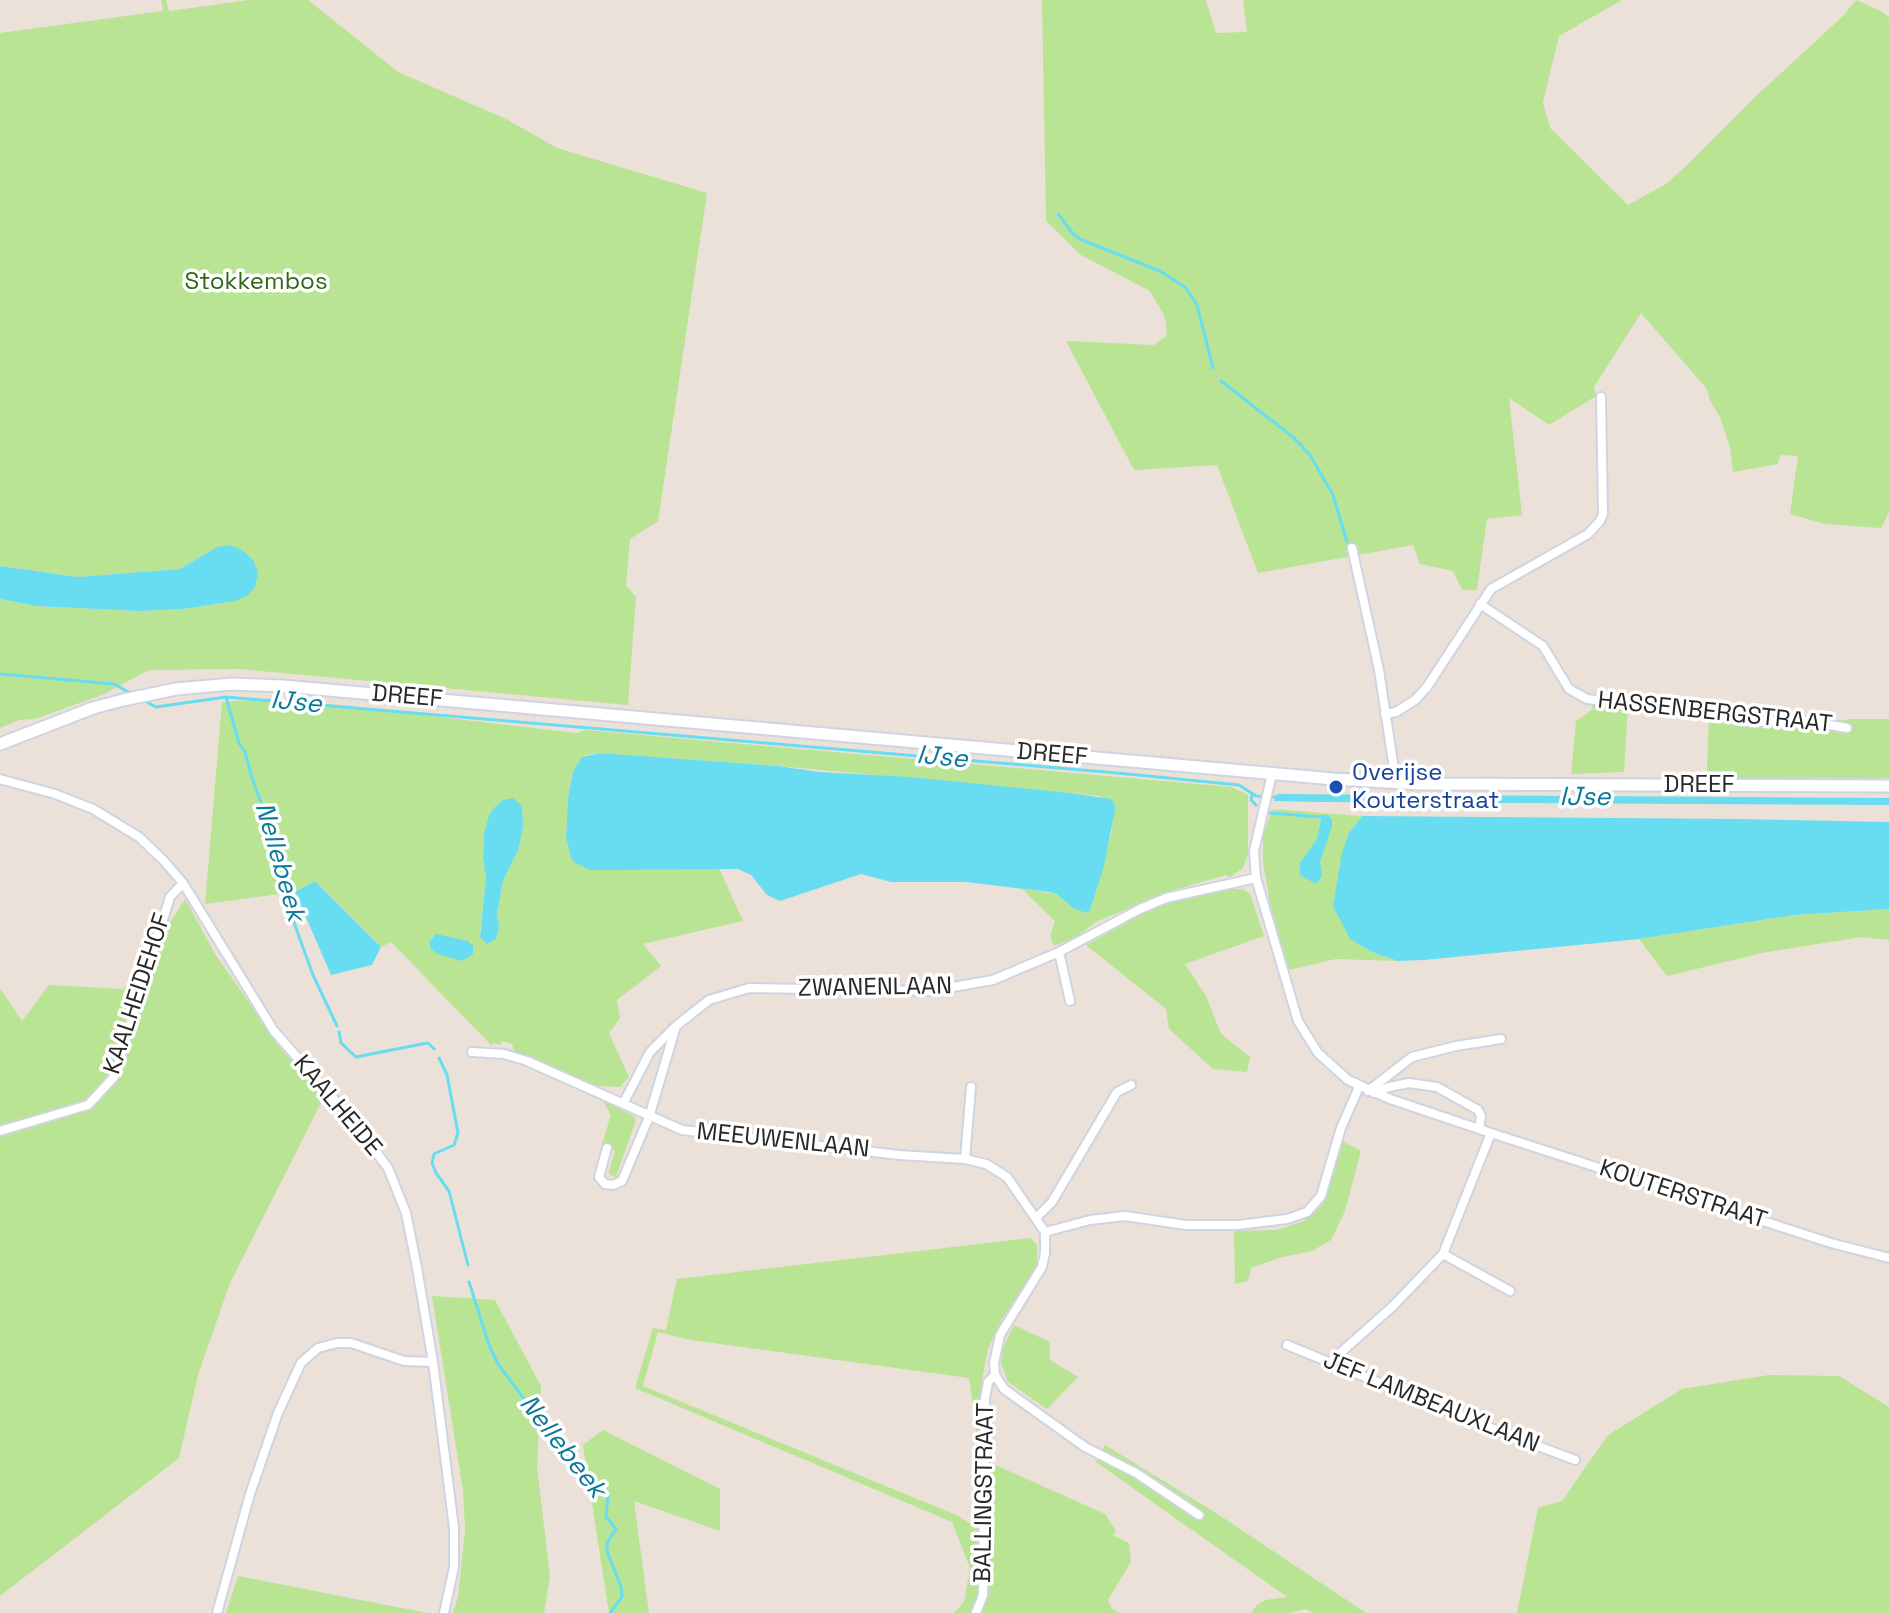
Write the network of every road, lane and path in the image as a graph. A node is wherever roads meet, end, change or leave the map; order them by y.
1 (1601, 397) dead end
2 (1352, 548) dead end
3 (1480, 604) junction
4 (1385, 714) junction
5 (1847, 728) dead end
6 (0, 744) edge
7 (1272, 774) junction
8 (0, 779) edge
9 (1396, 782) junction
10 (1889, 786) edge
11 (1256, 878) junction
12 (183, 883) junction
13 (1059, 952) junction
14 (1070, 1001) dead end
15 (676, 1026) junction
16 (1501, 1039) dead end
17 (472, 1052) dead end
18 (1131, 1085) dead end
19 (971, 1087) dead end
20 (1367, 1090) junction
21 (623, 1104) junction
22 (649, 1117) junction
23 (1479, 1129) junction
24 (0, 1131) edge
25 (1491, 1133) junction
26 (607, 1148) dead end
27 (965, 1159) junction
28 (1036, 1218) junction
29 (1045, 1232) junction
30 (1443, 1254) junction
31 (1889, 1258) edge
32 (1510, 1291) dead end
33 (1287, 1345) dead end
34 (433, 1362) junction
35 (1329, 1363) junction
36 (995, 1375) junction
37 (1575, 1460) dead end
38 (1199, 1515) dead end
39 (217, 1613) edge
40 (444, 1613) edge
41 (976, 1613) edge

1 - 3 street
2 - 4 street
3 - 4 street
3 - 5 street, HASSENBERGSTRAAT
4 - 9 street
6 - 7 main road, DREEF
7 - 9 main road, DREEF
7 - 11 street, KOUTERSTRAAT
8 - 12 street, KAALHEIDE
9 - 10 main road, DREEF
11 - 13 street, ZWANENLAAN
11 - 20 street, KOUTERSTRAAT
12 - 24 street, KAALHEIDEHOF
12 - 34 street, KAALHEIDE
13 - 14 street
13 - 15 street, ZWANENLAAN
15 - 21 street, ZWANENLAAN
15 - 22 street
16 - 20 street
17 - 21 street, MEEUWENLAAN
18 - 28 street
19 - 27 street
20 - 23 street, KOUTERSTRAAT
20 - 23 street
20 - 29 street
21 - 22 street, MEEUWENLAAN
22 - 26 street
22 - 27 street, MEEUWENLAAN
23 - 25 street, KOUTERSTRAAT
25 - 30 street
25 - 31 street, KOUTERSTRAAT
27 - 28 street, MEEUWENLAAN
28 - 29 street, MEEUWENLAAN
29 - 36 street, BALLINGSTRAAT
30 - 32 street
30 - 35 street
33 - 35 street, JEF LAMBEAUXLAAN
34 - 39 street
34 - 40 street, KAALHEIDE
35 - 37 street, JEF LAMBEAUXLAAN
36 - 38 street
36 - 41 street, BALLINGSTRAAT

